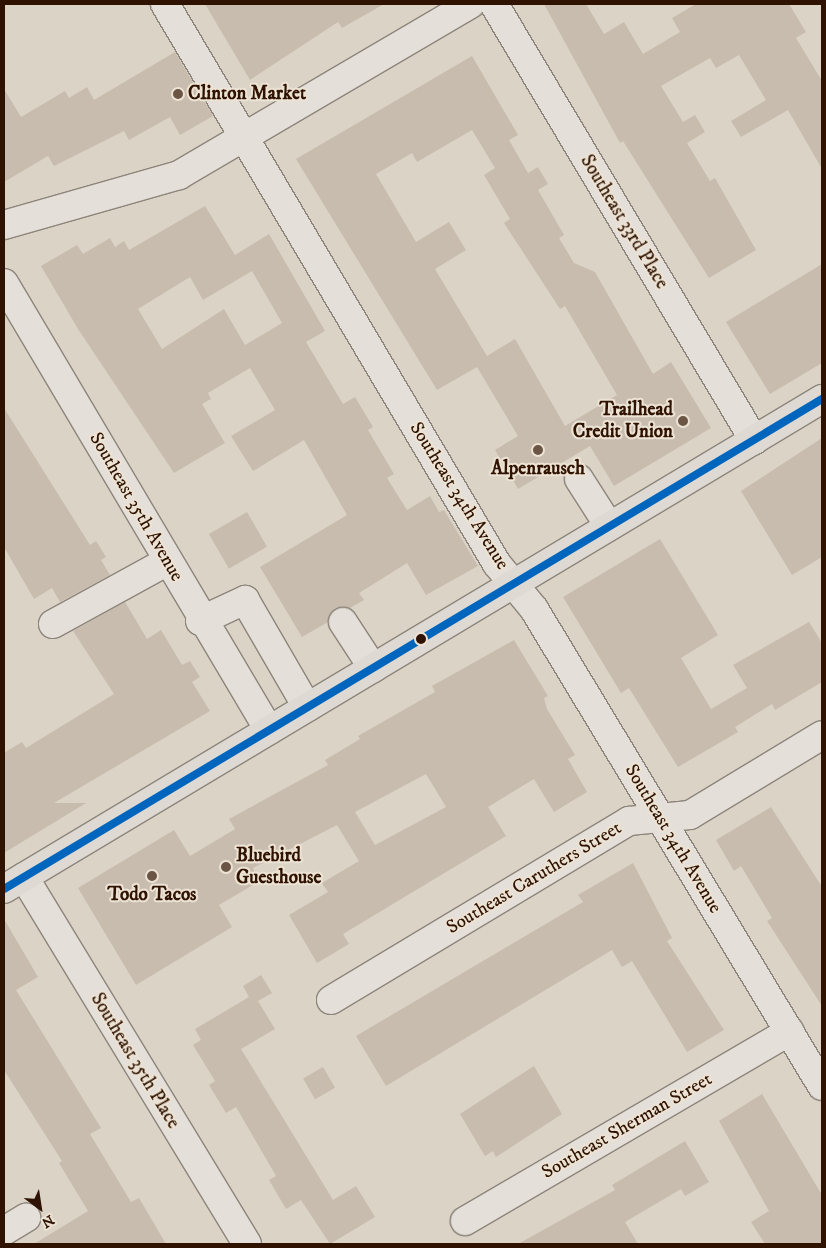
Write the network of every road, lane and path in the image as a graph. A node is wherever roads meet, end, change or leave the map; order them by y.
1 (165, 4) edge
2 (470, 4) edge
3 (494, 4) edge
4 (245, 138) junction
5 (4, 225) edge
6 (4, 282) edge
7 (822, 399) edge
8 (754, 440) junction
9 (579, 479) dead end
10 (609, 526) junction
11 (168, 561) junction
12 (514, 583) junction
13 (200, 621) junction
14 (343, 622) dead end
15 (53, 624) dead end
16 (372, 668) junction
17 (307, 707) junction
18 (268, 730) junction
19 (822, 735) edge
20 (661, 819) junction
21 (14, 883) edge
22 (331, 1000) dead end
23 (790, 1031) junction
24 (822, 1086) edge
25 (465, 1221) dead end
26 (247, 1244) edge

1 - 4 street, Southeast 34th Avenue
2 - 4 street
3 - 8 street, Southeast 33rd Place
4 - 5 street
4 - 12 street, Southeast 34th Avenue
6 - 11 street, Southeast 35th Avenue
7 - 8 main road
8 - 10 main road
9 - 10 street
10 - 12 main road
11 - 13 street, Southeast 35th Avenue
11 - 15 street
12 - 16 main road
12 - 20 street, Southeast 34th Avenue
13 - 17 street
13 - 18 street, Southeast 35th Avenue
14 - 16 street
16 - 17 main road
17 - 18 main road
18 - 21 main road
19 - 20 street, Southeast Caruthers Street
20 - 22 street, Southeast Caruthers Street
20 - 23 street, Southeast 34th Avenue
21 - 26 street, Southeast 35th Place
23 - 24 street, Southeast 34th Avenue
23 - 25 street, Southeast Sherman Street

